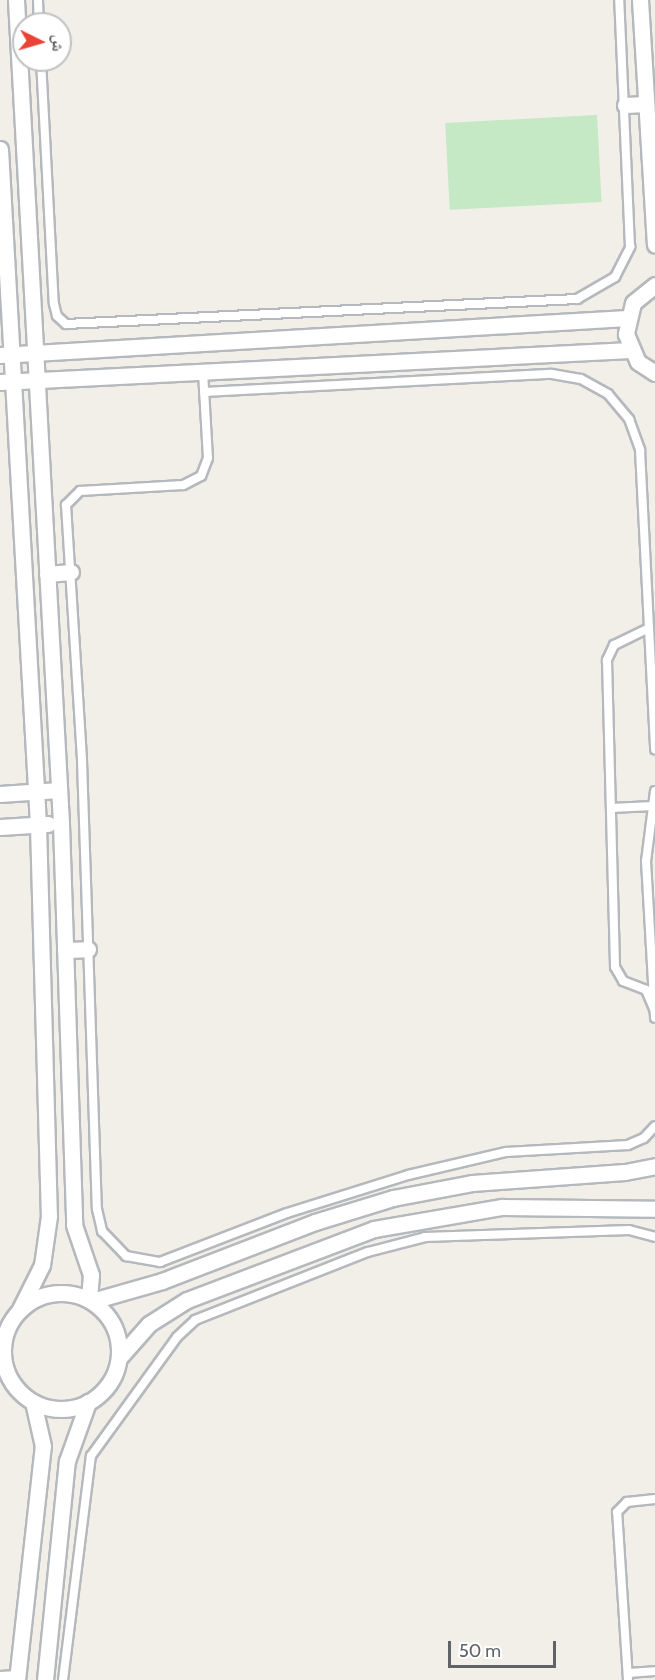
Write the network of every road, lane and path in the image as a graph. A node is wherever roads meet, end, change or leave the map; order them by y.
1 (16, 0) edge
2 (619, 0) edge
3 (640, 0) edge
4 (42, 72) edge
5 (646, 104) junction
6 (625, 105) junction
7 (0, 149) edge
8 (26, 172) junction
9 (1, 173) edge
10 (27, 208) junction
11 (2, 210) edge
12 (655, 245) edge
13 (655, 285) edge
14 (627, 318) junction
15 (630, 350) junction
16 (36, 353) junction
17 (6, 355) edge
18 (203, 372) junction
19 (655, 374) edge
20 (37, 380) junction
21 (7, 382) edge
22 (204, 392) junction
23 (71, 572) junction
24 (47, 574) junction
25 (649, 628) junction
26 (655, 750) edge
27 (59, 790) junction
28 (655, 791) edge
29 (36, 792) junction
30 (0, 794) edge
31 (653, 806) junction
32 (611, 808) junction
33 (61, 824) junction
34 (38, 825) junction
35 (0, 827) edge
36 (88, 949) junction
37 (65, 950) junction
38 (655, 1011) edge
39 (655, 1018) edge
40 (655, 1126) edge
41 (655, 1166) edge
42 (655, 1209) edge
43 (655, 1237) edge
44 (90, 1300) junction
45 (10, 1319) edge
46 (119, 1358) junction
47 (5, 1377) edge
48 (33, 1402) junction
49 (88, 1402) junction
50 (655, 1500) edge
51 (655, 1671) edge
52 (628, 1677) edge
53 (0, 1679) edge
54 (17, 1679) edge
55 (45, 1680) edge
56 (63, 1680) edge

1 - 8 street
2 - 6 lane
3 - 5 street
4 - 6 lane
5 - 6 street
5 - 12 street
7 - 9 street
8 - 9 street
8 - 10 street
9 - 11 street
10 - 11 street
10 - 16 street
11 - 17 street
13 - 14 street
14 - 15 street
14 - 16 street
15 - 18 street
15 - 19 street
16 - 17 street
16 - 20 street
17 - 21 street
18 - 20 street
18 - 22 lane
20 - 21 street
20 - 24 street
21 - 29 street
22 - 23 lane
22 - 25 lane
23 - 24 street
23 - 36 lane
24 - 27 street
25 - 26 lane
25 - 32 lane
27 - 29 street
27 - 33 street
28 - 31 lane
29 - 30 street
29 - 34 street
31 - 32 lane
31 - 38 lane
32 - 38 lane
33 - 34 street
33 - 37 street
34 - 35 street
34 - 45 street
36 - 37 street
36 - 40 lane
37 - 44 street
38 - 39 lane
41 - 44 street
42 - 46 street
43 - 56 lane
44 - 45 street
44 - 46 street
45 - 47 street
46 - 49 street
47 - 48 street
48 - 49 street
48 - 54 street
49 - 55 street
50 - 52 lane
51 - 52 lane
53 - 54 street

